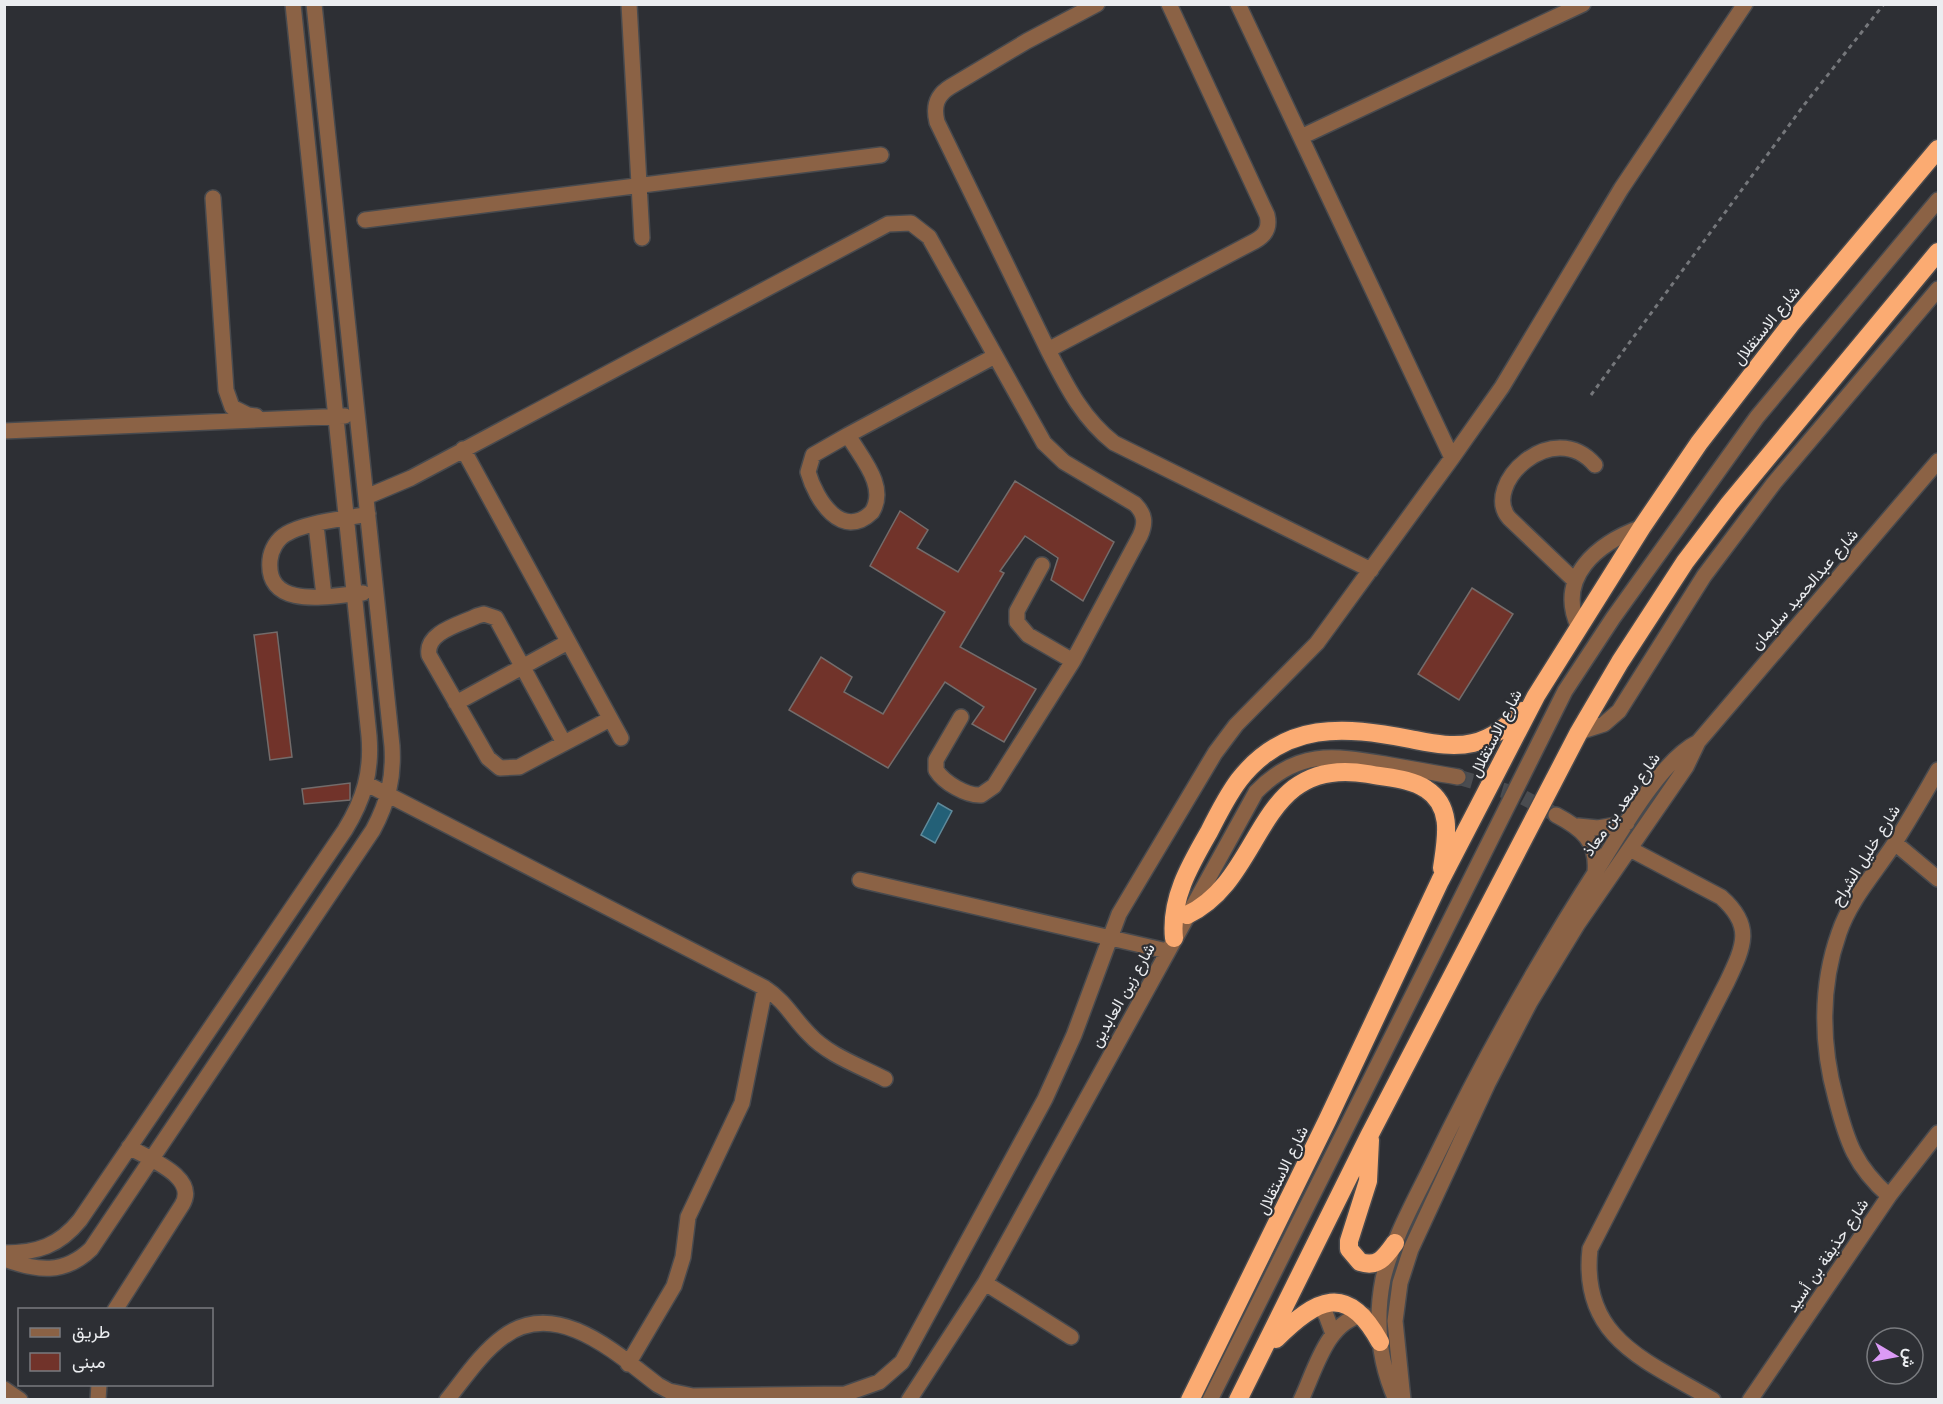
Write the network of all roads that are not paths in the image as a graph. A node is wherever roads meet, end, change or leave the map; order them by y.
1 (293, 4) edge
2 (314, 4) edge
3 (629, 4) edge
4 (1097, 4) edge
5 (1169, 4) edge
6 (1238, 4) edge
7 (1583, 4) edge
8 (1745, 4) edge
9 (317, 23) junction
10 (295, 26) junction
11 (326, 101) junction
12 (303, 103) junction
13 (1301, 137) junction
14 (1938, 149) edge
15 (881, 155) dead end
16 (638, 185) junction
17 (213, 198) dead end
18 (1938, 201) edge
19 (1938, 213) edge
20 (365, 220) dead end
21 (642, 238) dead end
22 (1938, 252) edge
23 (1938, 289) edge
24 (1048, 350) junction
25 (995, 356) junction
26 (357, 415) junction
27 (335, 417) junction
28 (281, 419) junction
29 (4, 431) edge
30 (848, 435) junction
31 (463, 448) junction
32 (1452, 459) junction
33 (1938, 461) edge
34 (1595, 465) dead end
35 (366, 497) junction
36 (368, 514) junction
37 (346, 519) junction
38 (316, 525) junction
39 (1642, 527) junction
40 (1042, 565) dead end
41 (1371, 570) junction
42 (1574, 580) junction
43 (375, 592) junction
44 (354, 594) junction
45 (324, 596) junction
46 (1579, 628) junction
47 (568, 642) junction
48 (1073, 661) junction
49 (524, 666) junction
50 (1536, 696) junction
51 (456, 703) junction
52 (961, 717) dead end
53 (610, 719) junction
54 (1579, 732) junction
55 (621, 738) dead end
56 (1698, 742) junction
57 (564, 743) junction
58 (1938, 770) edge
59 (1458, 777) tunnel mouth
60 (368, 784) junction
61 (388, 796) junction
62 (1556, 815) tunnel mouth
63 (1627, 823) junction
64 (1578, 826) junction
65 (1895, 843) junction
66 (1630, 849) junction
67 (1595, 873) junction
68 (1938, 879) edge
69 (860, 880) dead end
70 (1440, 881) junction
71 (1187, 915) junction
72 (281, 926) junction
73 (1108, 938) junction
74 (300, 939) junction
75 (1171, 945) junction
76 (765, 988) junction
77 (204, 1039) junction
78 (1503, 1040) junction
79 (224, 1052) junction
80 (885, 1079) dead end
81 (1938, 1133) edge
82 (1369, 1136) junction
83 (129, 1147) junction
84 (151, 1160) junction
85 (1889, 1196) junction
86 (1395, 1243) junction
87 (4, 1253) edge
88 (4, 1259) edge
89 (985, 1283) junction
90 (1318, 1305) junction
91 (117, 1308) edge
92 (1364, 1315) junction
93 (1333, 1334) junction
94 (1071, 1337) dead end
95 (1380, 1342) junction
96 (1262, 1353) junction
97 (628, 1364) junction
98 (4, 1389) edge
99 (20, 1400) edge
100 (447, 1400) edge
101 (909, 1400) edge
102 (1190, 1400) edge
103 (1210, 1400) edge
104 (1221, 1400) edge
105 (1238, 1400) edge
106 (1301, 1400) edge
107 (1396, 1400) edge
108 (1403, 1400) edge
109 (1713, 1400) edge
110 (1750, 1400) edge

1 - 10 street
2 - 9 street
3 - 16 street
4 - 24 street
5 - 24 street
6 - 13 street
7 - 13 street
8 - 32 street
9 - 10 street
9 - 11 street
10 - 12 street
11 - 12 street
11 - 26 street
12 - 27 street
13 - 32 street
14 - 39 highway, شارع الاستقلال
15 - 16 street
16 - 20 street
16 - 21 street
17 - 28 street
18 - 103 street
19 - 104 street
22 - 54 highway
23 - 54 street
24 - 41 street
25 - 30 street
25 - 31 street
25 - 48 street
26 - 27 street
26 - 35 street
27 - 28 street
27 - 37 street
28 - 29 street
30 - 30 street
31 - 35 street
31 - 47 street
32 - 41 street
33 - 56 street, شارع عبدالحميد سليمان
34 - 42 street
35 - 36 street
36 - 37 street
36 - 43 street
37 - 38 street
37 - 44 street
38 - 45 street
38 - 45 street
39 - 42 street
39 - 46 highway, شارع الاستقلال
40 - 48 street
41 - 73 street
42 - 46 street
43 - 44 street
43 - 61 street
44 - 45 street
44 - 60 street
46 - 50 highway, شارع الاستقلال
47 - 49 street
47 - 53 street
48 - 52 street
49 - 51 street
49 - 51 street
49 - 57 street
50 - 70 highway, شارع الاستقلال
50 - 75 highway
51 - 57 street
53 - 55 street
53 - 57 street
54 - 82 highway
56 - 63 street, شارع سعد بن معاذ
56 - 66 street, شارع سعد بن معاذ
58 - 65 street, شارع خليل الشراح
59 - 71 street, شارع زين العابدين
60 - 61 street
60 - 72 street
61 - 74 street
61 - 76 street
62 - 64 street
63 - 64 street
63 - 67 street, شارع سعد بن معاذ
64 - 67 street
65 - 68 street
65 - 85 street, شارع خليل الشراح
66 - 78 street, شارع سعد بن معاذ
66 - 109 street
67 - 78 street, شارع سعد بن معاذ
69 - 73 street
70 - 71 highway
70 - 102 highway, شارع الاستقلال
71 - 75 street, شارع زين العابدين
72 - 74 street
72 - 77 street
73 - 75 street
73 - 97 street
74 - 79 street
75 - 89 street, شارع زين العابدين
76 - 80 street
76 - 97 street
77 - 79 street
77 - 83 street
78 - 86 street, شارع سعد بن معاذ
78 - 108 street, شارع سعد بن معاذ
79 - 84 street
81 - 85 street, شارع حذيفة بن أسيد
82 - 86 highway
82 - 96 highway
83 - 84 street
83 - 87 street
84 - 88 street
84 - 91 street
85 - 110 street, شارع حذيفة بن أسيد
86 - 95 street, شارع سعد بن معاذ
89 - 94 street
89 - 101 street, شارع زين العابدين
90 - 92 highway
90 - 93 street
90 - 96 highway
92 - 93 street
92 - 95 highway
93 - 106 street
95 - 107 street, شارع سعد بن معاذ
96 - 105 highway
97 - 100 street
98 - 99 street

